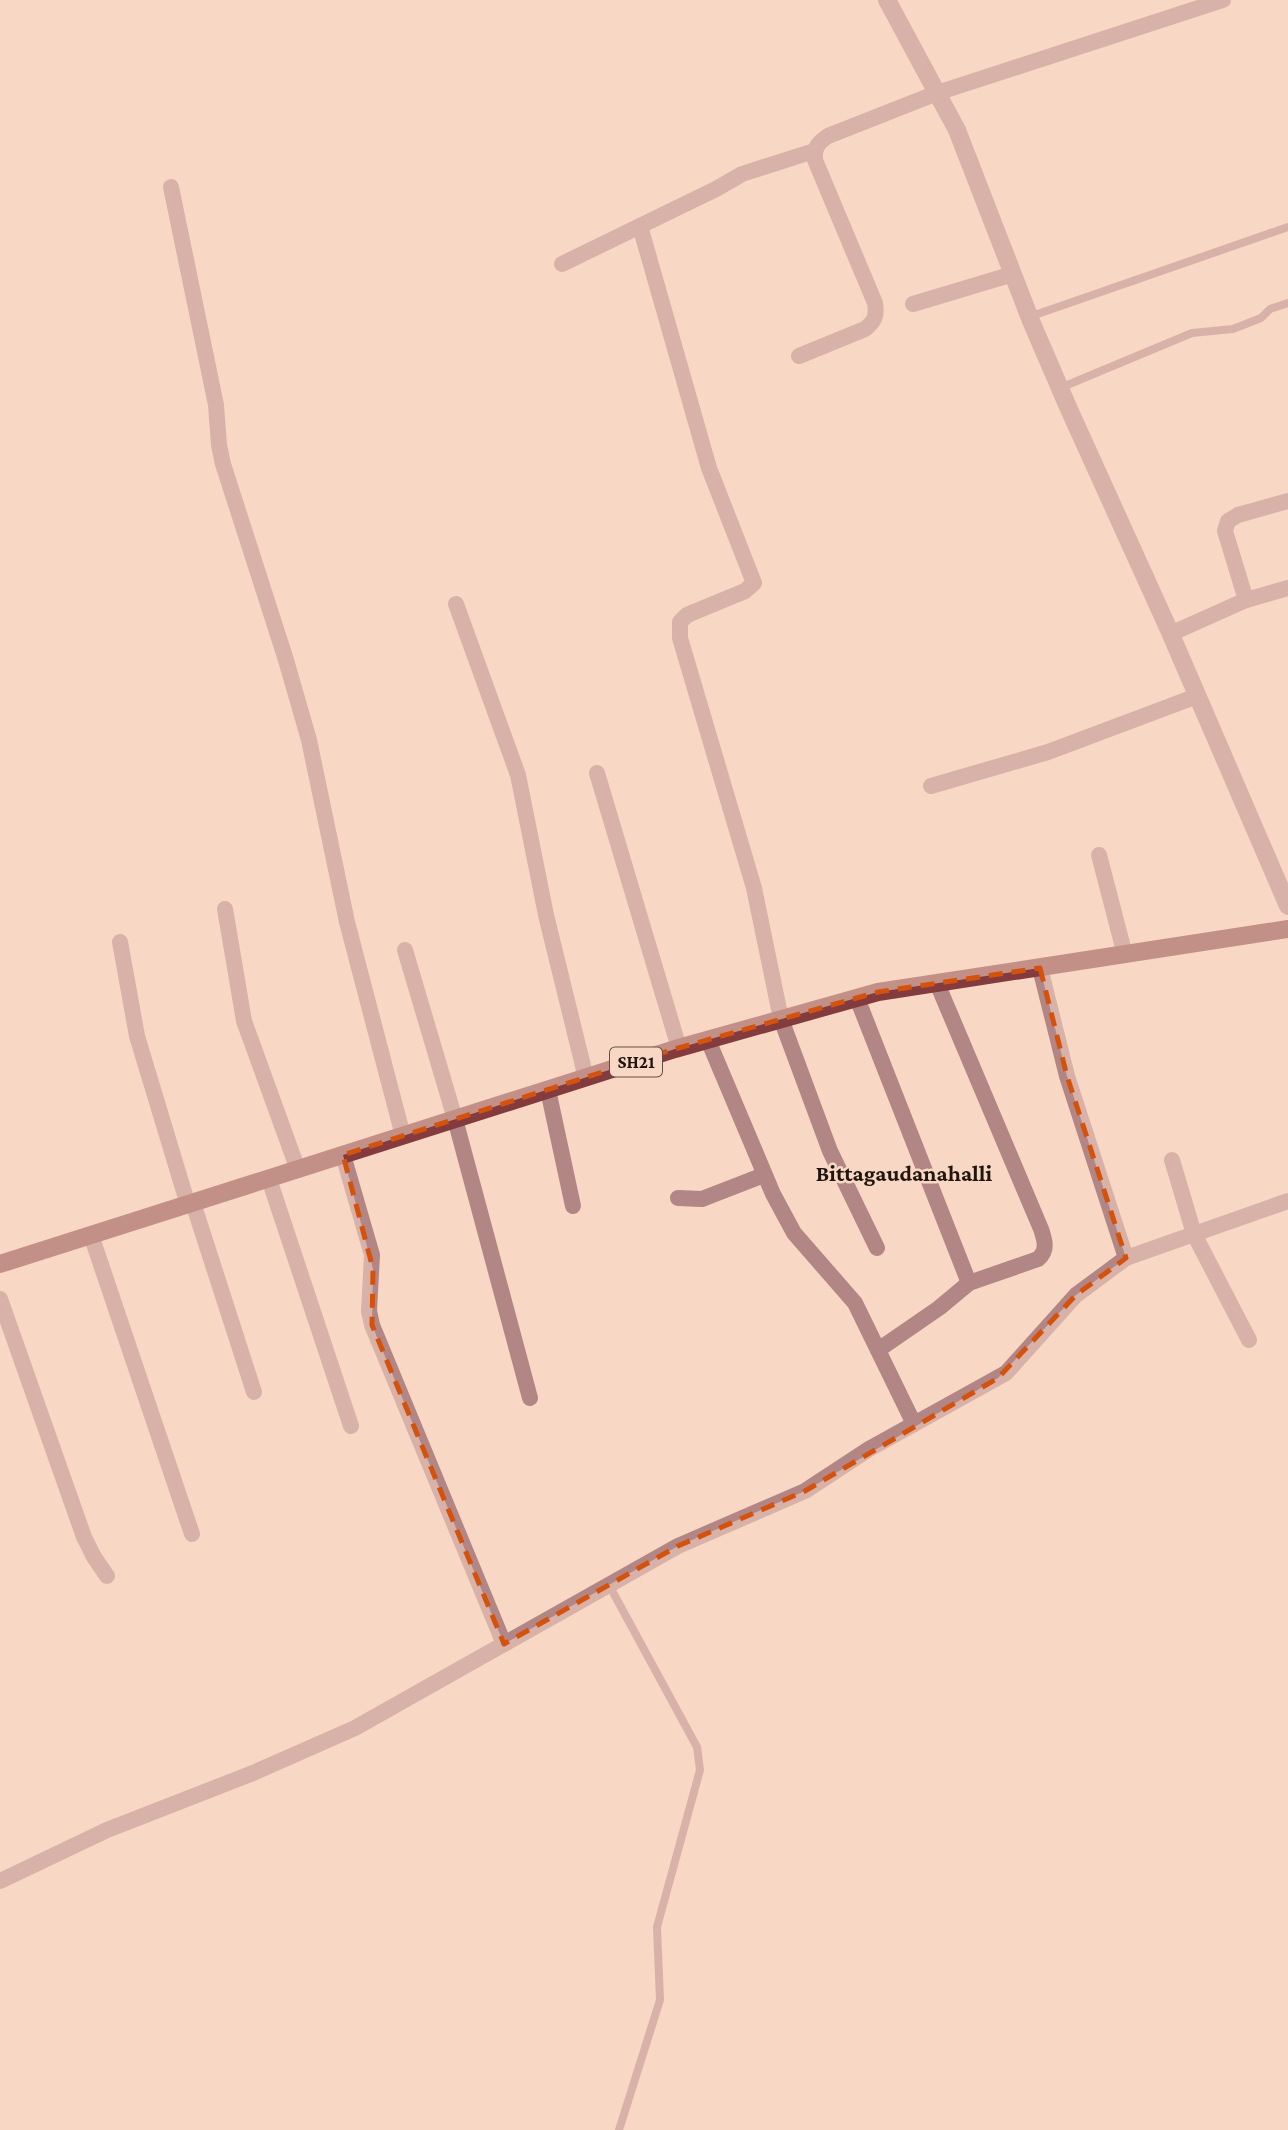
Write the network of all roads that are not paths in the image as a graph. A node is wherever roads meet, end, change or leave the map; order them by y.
1 (887, 0) edge
2 (1223, 0) edge
3 (937, 93) junction
4 (814, 151) junction
5 (171, 187) dead end
6 (640, 226) junction
7 (1288, 227) edge
8 (562, 264) dead end
9 (1013, 274) junction
10 (1288, 303) edge
11 (913, 304) dead end
12 (1030, 317) junction
13 (799, 356) dead end
14 (1060, 388) junction
15 (1288, 501) edge
16 (1288, 588) edge
17 (1246, 600) junction
18 (456, 604) dead end
19 (1170, 634) junction
20 (1197, 696) junction
21 (597, 773) dead end
22 (932, 786) dead end
23 (1099, 855) dead end
24 (1288, 906) edge
25 (225, 909) dead end
26 (1288, 929) edge
27 (120, 942) dead end
28 (405, 950) dead end
29 (1125, 955) junction
30 (1040, 968) junction
31 (937, 983) junction
32 (857, 998) junction
33 (781, 1019) junction
34 (708, 1040) junction
35 (679, 1048) junction
36 (586, 1078) junction
37 (548, 1090) junction
38 (455, 1119) junction
39 (403, 1136) junction
40 (343, 1155) junction
41 (1172, 1160) dead end
42 (298, 1170) junction
43 (764, 1175) junction
44 (269, 1178) junction
45 (678, 1198) dead end
46 (1288, 1201) edge
47 (191, 1204) junction
48 (573, 1206) dead end
49 (1194, 1234) junction
50 (91, 1235) junction
51 (877, 1248) dead end
52 (1126, 1258) junction
53 (0, 1264) edge
54 (969, 1283) junction
55 (0, 1299) edge
56 (1249, 1339) dead end
57 (878, 1350) junction
58 (254, 1392) dead end
59 (530, 1398) dead end
60 (914, 1424) junction
61 (351, 1426) dead end
62 (192, 1534) dead end
63 (107, 1576) dead end
64 (609, 1585) junction
65 (504, 1644) junction
66 (0, 1881) edge
67 (619, 2130) edge

1 - 3 street
2 - 3 street
3 - 4 street
3 - 9 street
4 - 6 street
4 - 13 street
5 - 39 street
6 - 8 street
6 - 33 street
7 - 12 lane
9 - 11 street
9 - 12 street
10 - 14 lane
12 - 14 street
14 - 19 street
15 - 17 street
16 - 17 street
17 - 19 street
18 - 36 street
19 - 20 street
20 - 22 street
20 - 24 street
21 - 35 street
23 - 29 street
25 - 42 street
26 - 29 main road, SH21
27 - 47 street
28 - 38 street
29 - 30 main road, SH21
30 - 31 main road, SH21
30 - 52 street
31 - 32 main road, SH21
31 - 54 street
32 - 33 main road, SH21
32 - 54 street
33 - 34 main road, SH21
33 - 51 street
34 - 35 main road, SH21
34 - 43 street
35 - 36 main road, SH21
36 - 37 main road, SH21
37 - 38 main road, SH21
37 - 48 street
38 - 39 main road, SH21
38 - 59 street
39 - 40 main road, SH21
40 - 42 main road, SH21
40 - 65 street
41 - 49 street
42 - 44 main road, SH21
43 - 45 street
43 - 57 street
44 - 47 main road, SH21
44 - 61 street
46 - 49 street
47 - 50 main road, SH21
47 - 58 street
49 - 52 street
49 - 56 street
50 - 53 main road, SH21
50 - 62 street
52 - 60 street
54 - 57 street
55 - 63 street
57 - 60 street
60 - 64 street
64 - 65 street
64 - 67 lane
65 - 66 street

